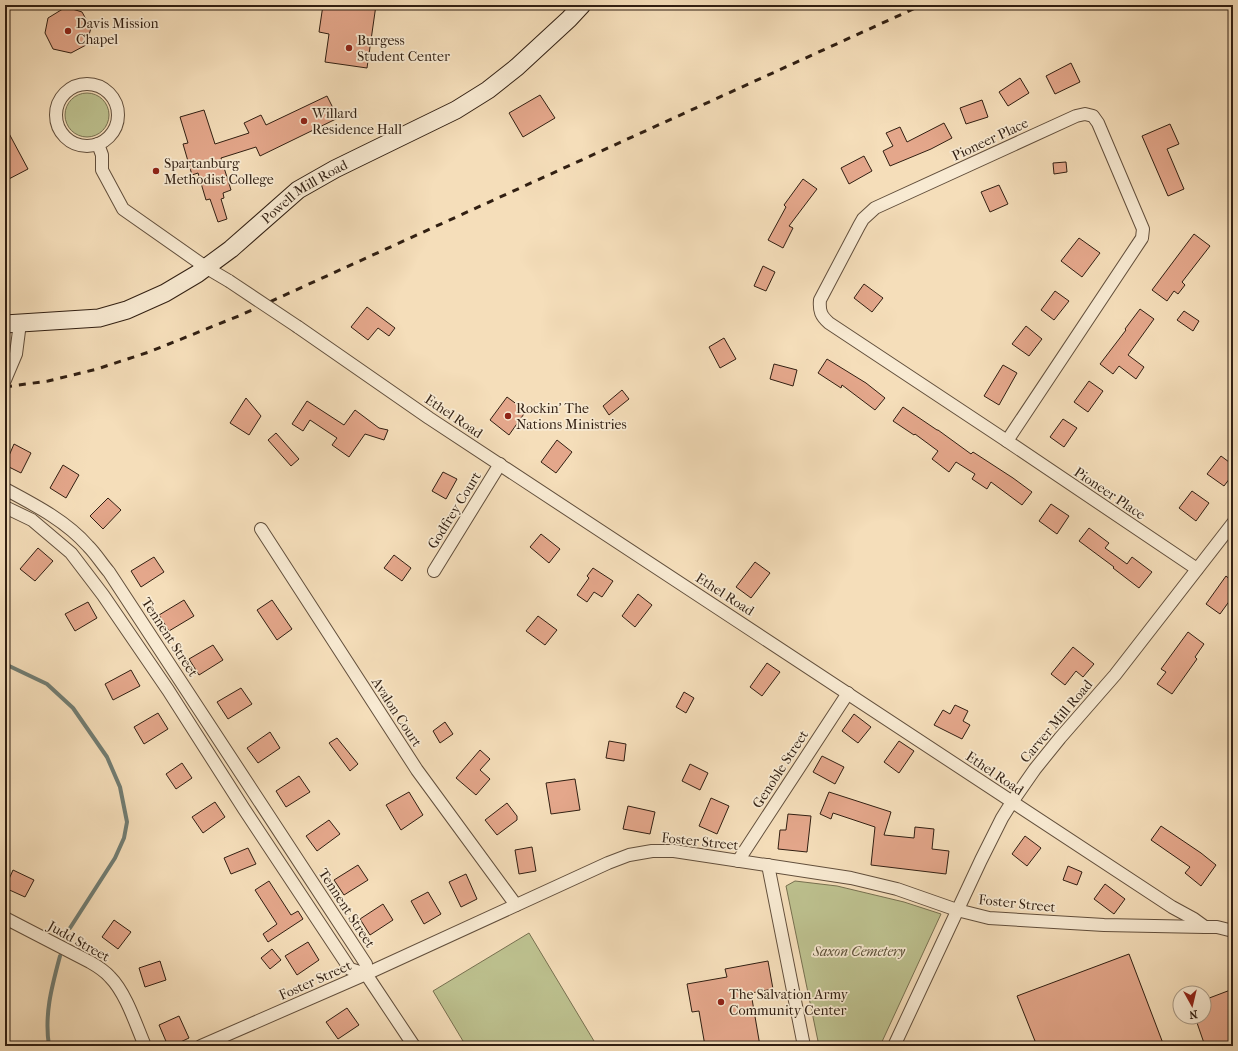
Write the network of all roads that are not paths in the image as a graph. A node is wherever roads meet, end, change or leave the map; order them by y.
1 (582, 5) edge
2 (98, 144) junction
3 (206, 268) junction
4 (12, 323) edge
5 (5, 380) edge
6 (1007, 441) junction
7 (500, 464) junction
8 (5, 489) edge
9 (5, 507) edge
10 (1233, 523) edge
11 (261, 529) dead end
12 (1197, 569) junction
13 (434, 571) dead end
14 (848, 693) junction
15 (1012, 802) junction
16 (738, 860) junction
17 (768, 865) junction
18 (516, 905) junction
19 (957, 910) junction
20 (5, 918) edge
21 (1205, 928) junction
22 (1233, 931) edge
23 (366, 974) junction
24 (145, 1046) edge
25 (201, 1046) edge
26 (414, 1046) edge
27 (804, 1046) edge
28 (894, 1046) edge

1 - 3 street, Powell Mill Road
2 - 2 street
2 - 3 street, Ethel Road
3 - 4 street, Powell Mill Road
3 - 7 street, Ethel Road, bridge
4 - 5 street
6 - 6 street, Pioneer Place
6 - 12 street, Pioneer Place
7 - 13 street, Godfrey Court
7 - 14 street, Ethel Road
8 - 23 street, Tennent Street
9 - 23 street
10 - 12 street, Carver Mill Road
11 - 18 street, Avalon Court
12 - 15 street, Carver Mill Road
14 - 15 street, Ethel Road
14 - 16 street, Genoble Street
15 - 19 street, Carver Mill Road
15 - 21 street, Ethel Road
16 - 17 street, Foster Street
16 - 18 street, Foster Street
17 - 19 street, Foster Street
17 - 27 street
18 - 23 street, Foster Street
19 - 21 street, Foster Street
19 - 28 street, Carver Mill Road
20 - 24 street, Judd Street
21 - 22 street
23 - 25 street, Foster Street
23 - 26 street, Tennent Street

